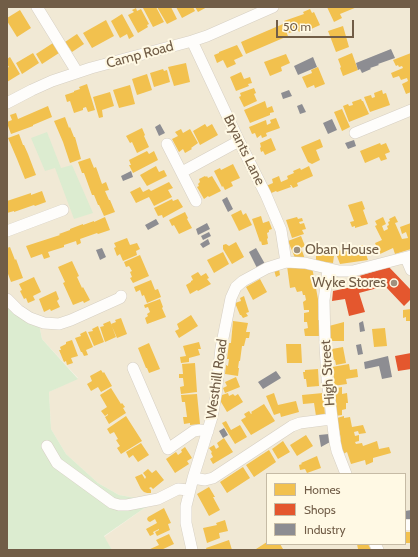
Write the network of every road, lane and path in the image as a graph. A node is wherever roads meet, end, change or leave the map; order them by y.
1 (37, 7) edge
2 (272, 7) edge
3 (192, 41) junction
4 (77, 72) junction
5 (7, 103) edge
6 (411, 110) edge
7 (355, 133) dead end
8 (239, 141) junction
9 (167, 144) dead end
10 (182, 172) junction
11 (196, 201) dead end
12 (63, 210) dead end
13 (7, 231) edge
14 (409, 257) edge
15 (286, 262) junction
16 (328, 269) junction
17 (411, 270) edge
18 (120, 296) dead end
19 (7, 299) edge
20 (133, 368) dead end
21 (331, 419) junction
22 (208, 431) junction
23 (47, 446) dead end
24 (346, 473) edge
25 (193, 478) junction
26 (189, 490) junction
27 (192, 550) edge

1 - 4 street
2 - 3 street, Camp Road
3 - 4 street, Camp Road
3 - 8 street, Bryants Lane
4 - 5 street, Camp Road
6 - 7 street
8 - 10 street
8 - 15 street, Bryants Lane
9 - 10 street
10 - 11 street
12 - 13 street
14 - 16 street
14 - 17 street
15 - 16 street
15 - 22 street, Westhill Road
16 - 21 street, High Street
18 - 19 street
20 - 22 street
21 - 24 street, High Street
21 - 25 street
22 - 25 street, Westhill Road
23 - 26 street
25 - 26 street, Westhill Road
26 - 27 street, Westhill Road

